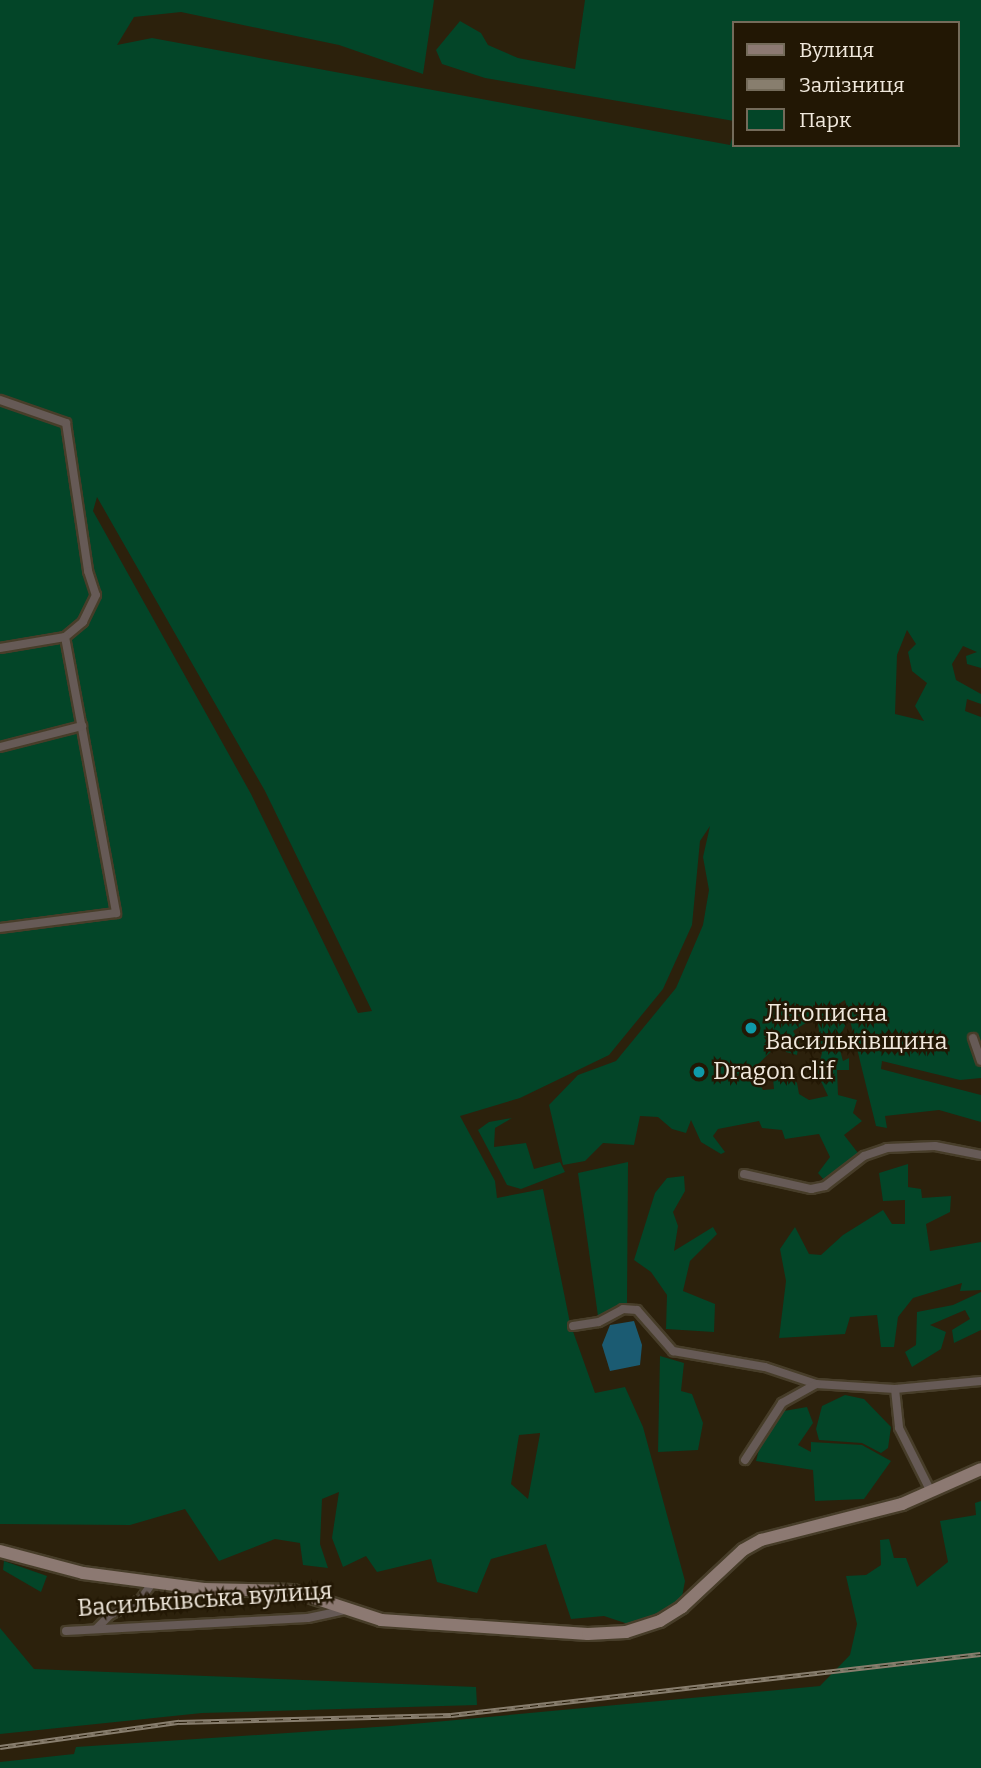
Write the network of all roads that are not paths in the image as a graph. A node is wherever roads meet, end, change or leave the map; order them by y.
1 (0, 400) edge
2 (65, 637) junction
3 (0, 648) edge
4 (82, 726) junction
5 (0, 747) edge
6 (0, 928) edge
7 (973, 1038) dead end
8 (981, 1061) edge
9 (981, 1155) edge
10 (744, 1174) dead end
11 (573, 1325) dead end
12 (981, 1381) edge
13 (816, 1384) junction
14 (895, 1389) junction
15 (745, 1460) dead end
16 (981, 1469) edge
17 (931, 1492) junction
18 (0, 1551) edge
19 (153, 1582) junction
20 (347, 1610) junction
21 (97, 1629) junction
22 (66, 1632) dead end

1 - 2 street
2 - 3 street
2 - 4 street
4 - 5 street
4 - 6 street
7 - 8 street
9 - 10 street
11 - 13 street
12 - 14 street
13 - 14 street
13 - 15 street
14 - 17 street
16 - 17 street, Васильківська вулиця
17 - 20 street, Васильківська вулиця
18 - 19 street, Васильківська вулиця
19 - 20 street, Васильківська вулиця
19 - 21 street
20 - 21 street, Васильківська вулиця
21 - 22 street, Васильківська вулиця

